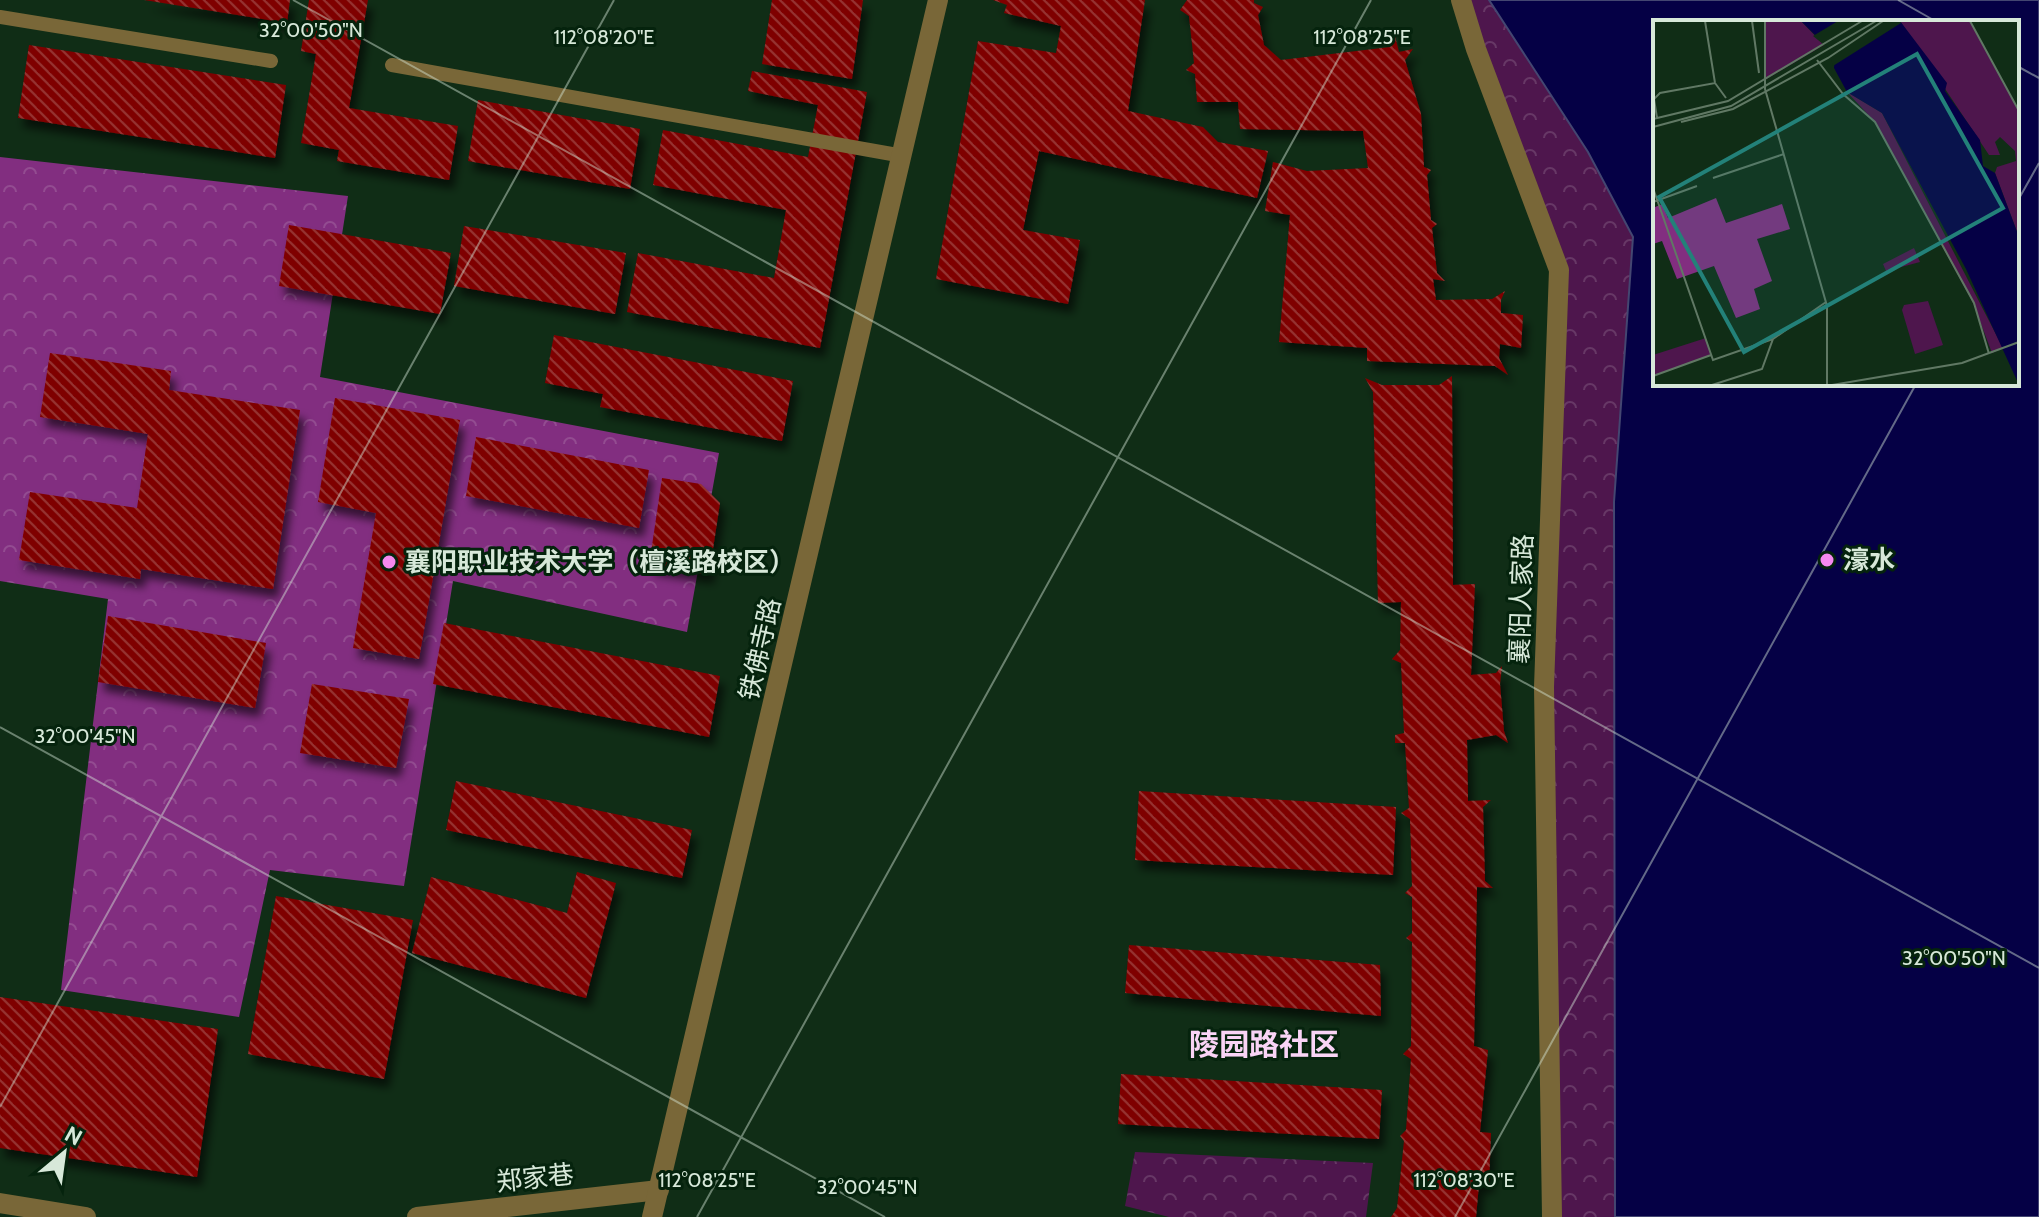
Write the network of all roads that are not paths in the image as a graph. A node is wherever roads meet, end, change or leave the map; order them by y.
1 (938, 0) edge
2 (1461, 0) edge
3 (0, 17) edge
4 (271, 61) dead end
5 (392, 65) dead end
6 (903, 156) junction
7 (659, 1190) junction
8 (0, 1203) edge
9 (86, 1217) edge
10 (417, 1217) edge
11 (652, 1217) edge
12 (1552, 1217) edge

1 - 6 street, 铁佛寺路
2 - 12 street, 襄阳人家路
3 - 4 lane
5 - 6 lane
6 - 7 street, 铁佛寺路
7 - 10 street, 郑家巷
7 - 11 street, 铁佛寺路
8 - 9 street

